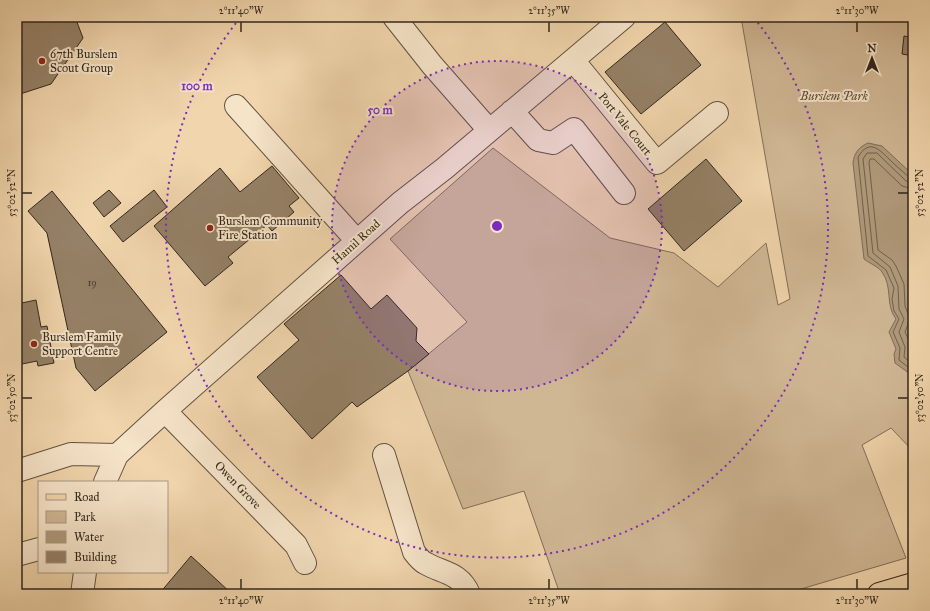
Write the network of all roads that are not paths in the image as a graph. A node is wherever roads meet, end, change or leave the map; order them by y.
1 (394, 17) edge
2 (624, 17) edge
3 (573, 60) junction
4 (236, 106) dead end
5 (512, 111) junction
6 (717, 113) dead end
7 (489, 130) junction
8 (624, 193) dead end
9 (357, 241) junction
10 (165, 411) junction
11 (117, 455) junction
12 (384, 455) dead end
13 (17, 471) edge
14 (105, 481) edge
15 (38, 549) edge
16 (17, 555) edge
17 (305, 563) dead end
18 (85, 573) edge
19 (913, 584) edge
20 (82, 594) edge
21 (469, 594) edge
22 (879, 594) edge

1 - 7 street
2 - 3 street, Hamil Road
3 - 5 street, Hamil Road
3 - 6 street, Port Vale Court
4 - 9 street
5 - 7 street, Hamil Road
5 - 8 street
7 - 9 street, Hamil Road
9 - 10 street, Hamil Road
10 - 11 street, Hamil Road
10 - 17 street, Owen Grove
11 - 13 street
11 - 14 street, Hamil Road
12 - 21 street
15 - 16 street
18 - 20 street
19 - 22 main road

